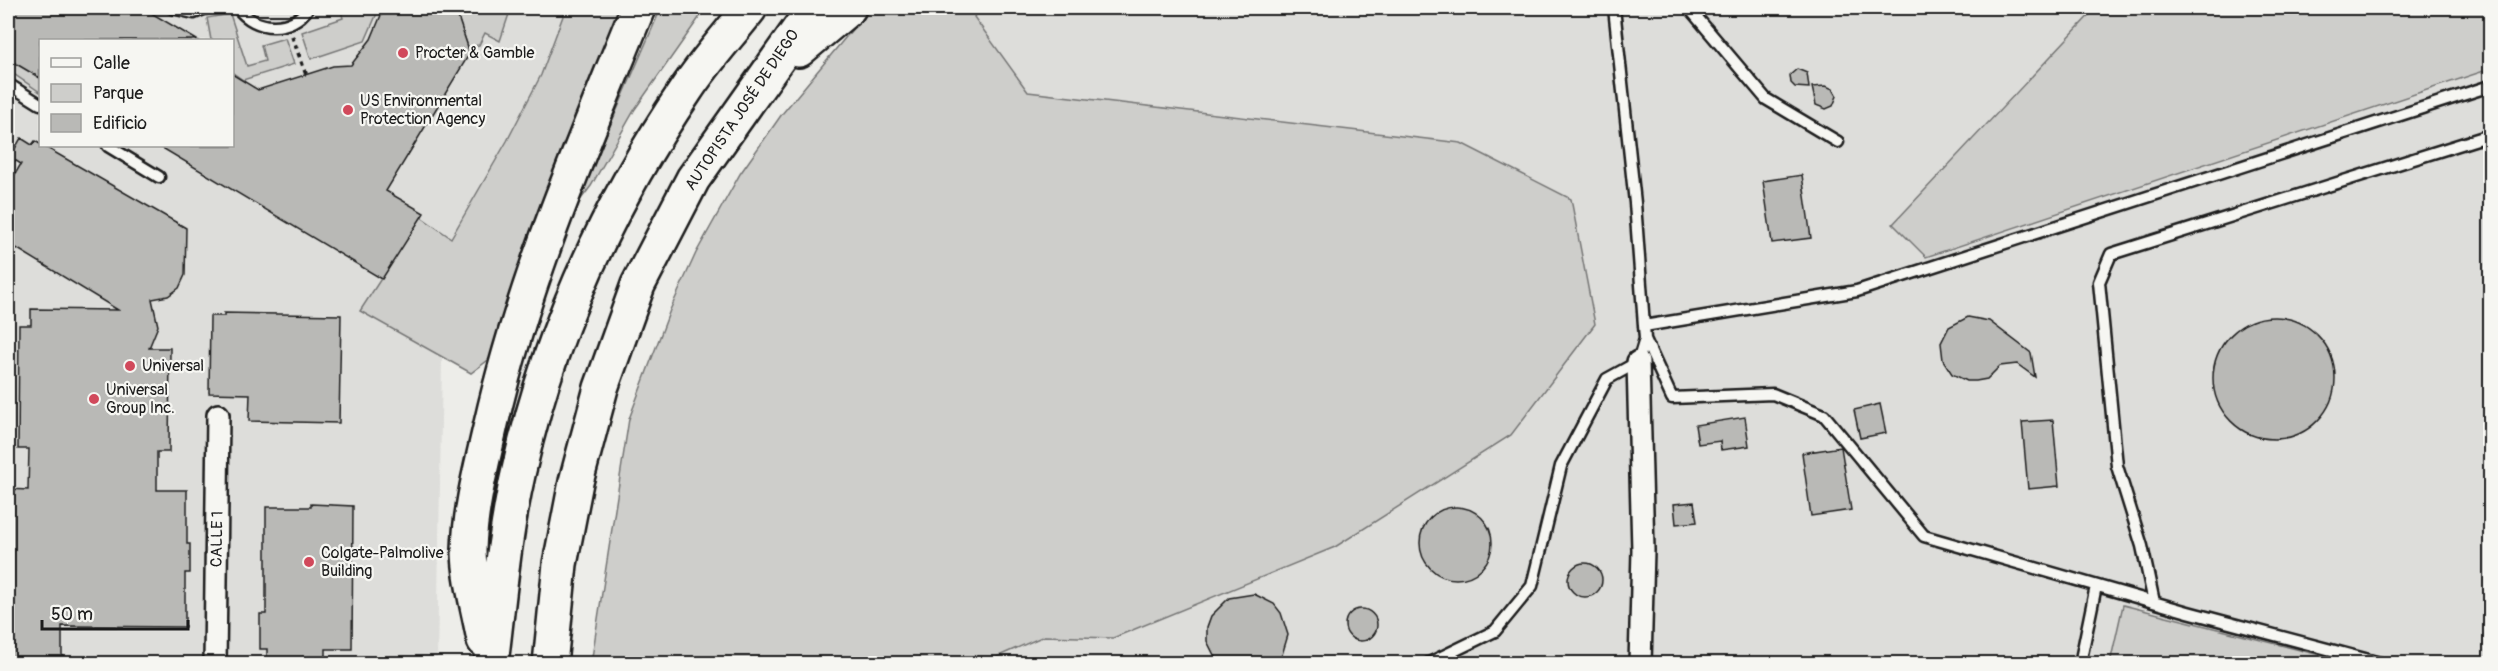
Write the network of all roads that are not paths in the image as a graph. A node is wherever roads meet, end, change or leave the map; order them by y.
1 (172, 8) edge
2 (206, 8) edge
3 (238, 8) edge
4 (308, 8) edge
5 (638, 8) edge
6 (750, 8) edge
7 (814, 8) edge
8 (849, 8) edge
9 (1614, 8) edge
10 (1689, 8) edge
11 (765, 78) junction
12 (8, 84) edge
13 (2490, 86) edge
14 (39, 103) edge
15 (2490, 135) edge
16 (1838, 142) dead end
17 (110, 147) edge
18 (159, 177) dead end
19 (1644, 326) junction
20 (1645, 339) junction
21 (1638, 362) junction
22 (218, 415) dead end
23 (2096, 586) junction
24 (2154, 602) junction
25 (215, 663) edge
26 (490, 663) edge
27 (550, 663) edge
28 (1427, 663) edge
29 (1640, 663) edge
30 (2080, 663) edge
31 (2384, 663) edge

1 - 2 lane
3 - 4 lane
5 - 26 highway
6 - 26 highway
7 - 11 highway, AUTOPISTA JOSÉ DE DIEGO
8 - 11 highway
9 - 19 lane
10 - 16 lane
11 - 27 highway, AUTOPISTA JOSÉ DE DIEGO
12 - 14 lane
13 - 19 lane
15 - 24 lane
17 - 18 lane
19 - 20 lane
20 - 21 lane
20 - 23 lane
21 - 28 lane
21 - 29 street
22 - 25 street, CALLE 1
23 - 24 lane
23 - 30 lane
24 - 31 lane

